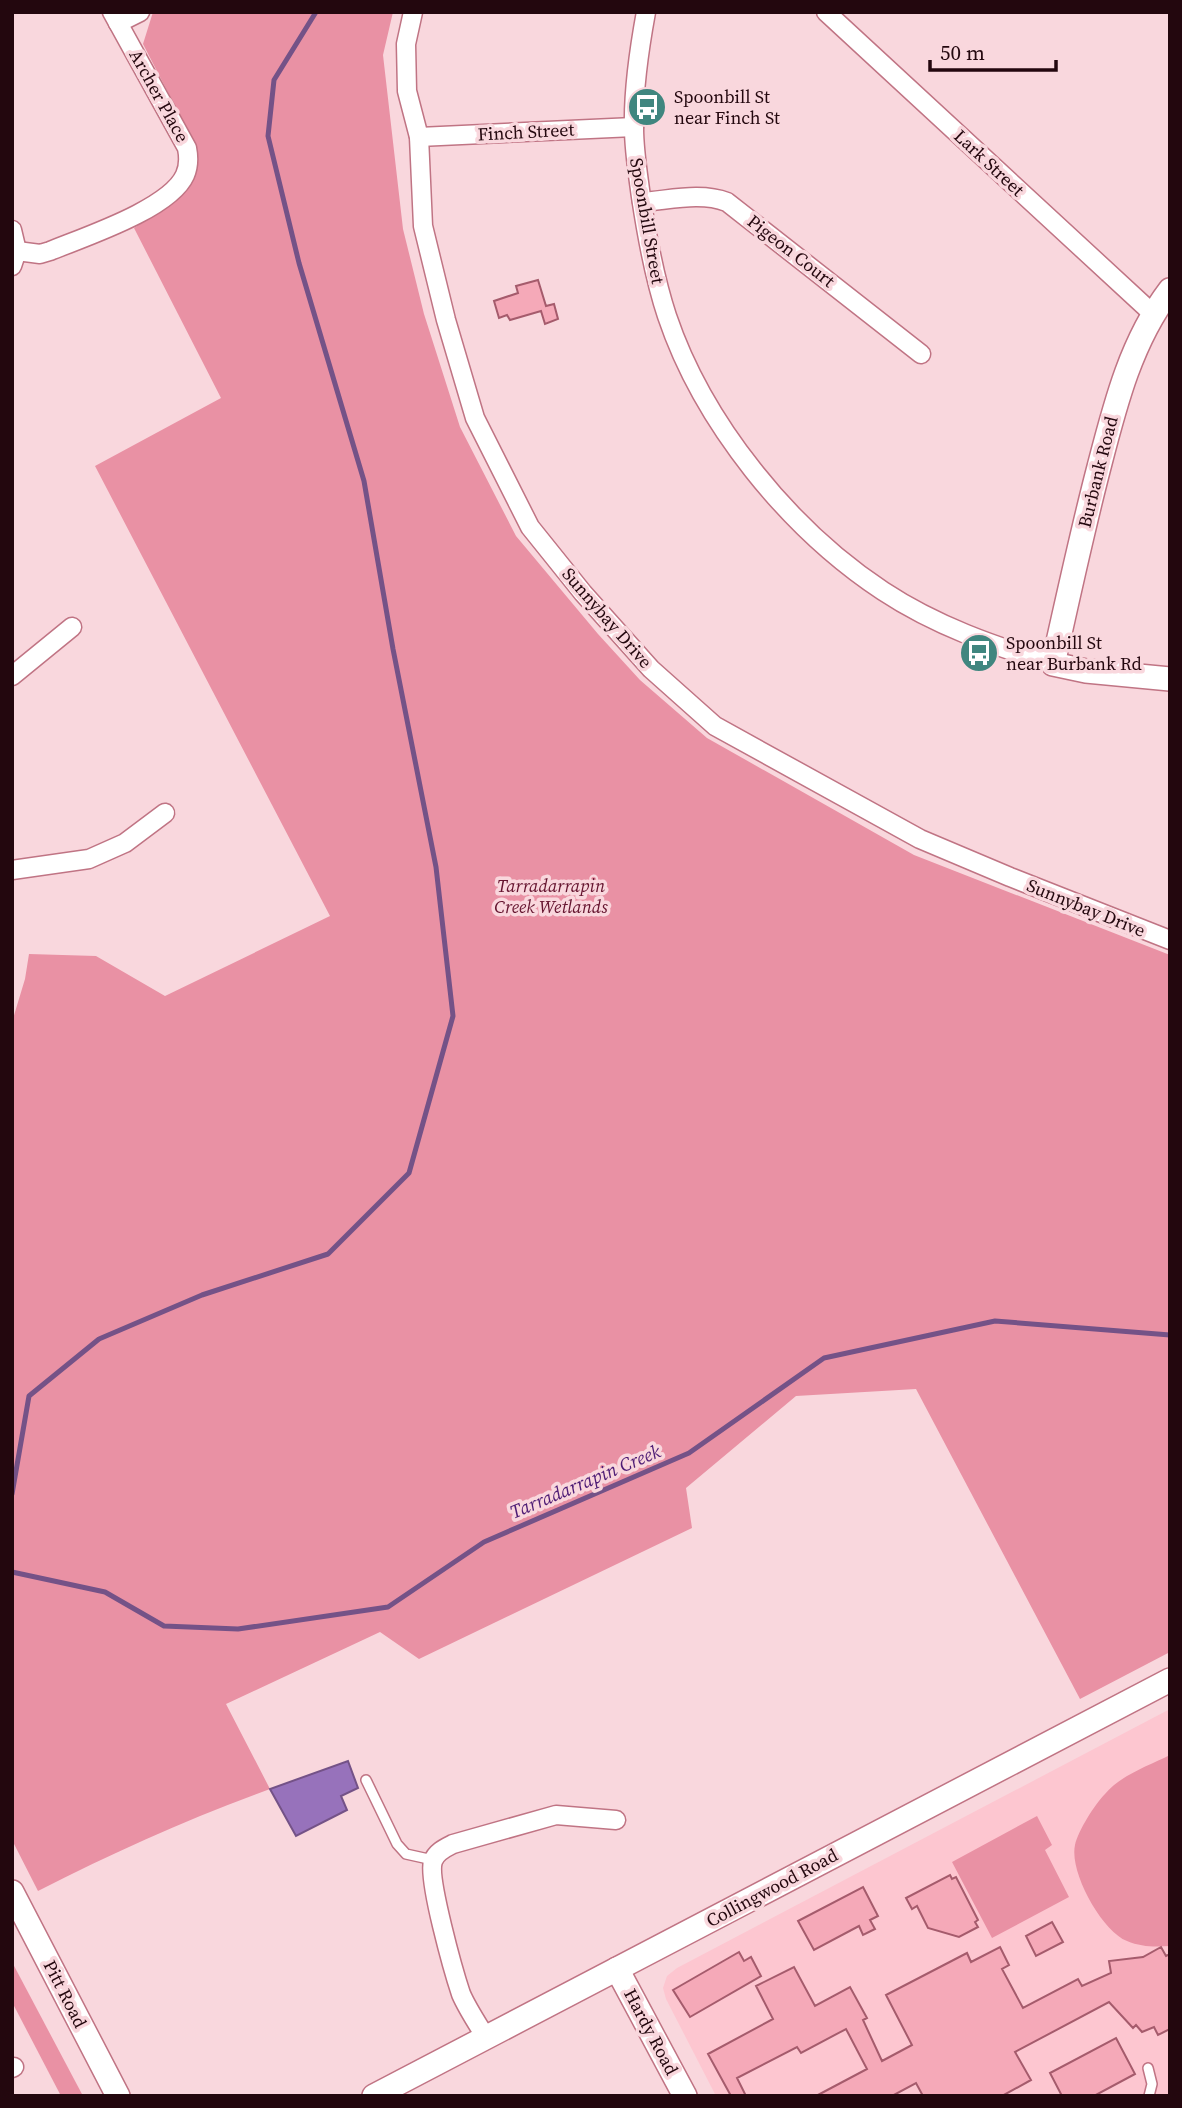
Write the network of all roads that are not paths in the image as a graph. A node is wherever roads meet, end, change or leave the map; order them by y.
1 (140, 12) edge
2 (413, 12) edge
3 (646, 12) edge
4 (826, 12) edge
5 (115, 18) edge
6 (634, 127) junction
7 (419, 137) junction
8 (642, 202) junction
9 (12, 230) edge
10 (15, 259) edge
11 (1170, 290) edge
12 (1152, 313) junction
13 (921, 354) dead end
14 (72, 627) dead end
15 (1053, 664) junction
16 (12, 676) edge
17 (1170, 679) edge
18 (165, 813) dead end
19 (12, 870) edge
20 (1170, 940) edge
21 (1170, 1680) edge
22 (366, 1780) dead end
23 (616, 1820) dead end
24 (433, 1860) junction
25 (12, 1892) edge
26 (617, 1969) junction
27 (485, 2036) junction
28 (1148, 2068) dead end
29 (118, 2096) edge
30 (374, 2096) edge
31 (685, 2096) edge
32 (1149, 2096) edge

1 - 5 street, Archer Place
2 - 7 street, Sunnybay Drive
3 - 6 street, Spoonbill Street
4 - 12 street, Lark Street
5 - 10 street, Archer Place
6 - 7 street, Finch Street
6 - 8 street, Spoonbill Street
7 - 20 street, Sunnybay Drive
8 - 13 street, Pigeon Court
8 - 15 street, Spoonbill Street
9 - 10 street
11 - 12 street, Burbank Road
12 - 15 street, Burbank Road
14 - 16 street
15 - 17 street, Spoonbill Street
18 - 19 street
21 - 26 street, Collingwood Road
22 - 24 lane
23 - 24 street
24 - 27 street
25 - 29 street, Pitt Road
26 - 27 street, Collingwood Road
26 - 31 street, Hardy Road
27 - 30 street, Collingwood Road
28 - 32 lane

